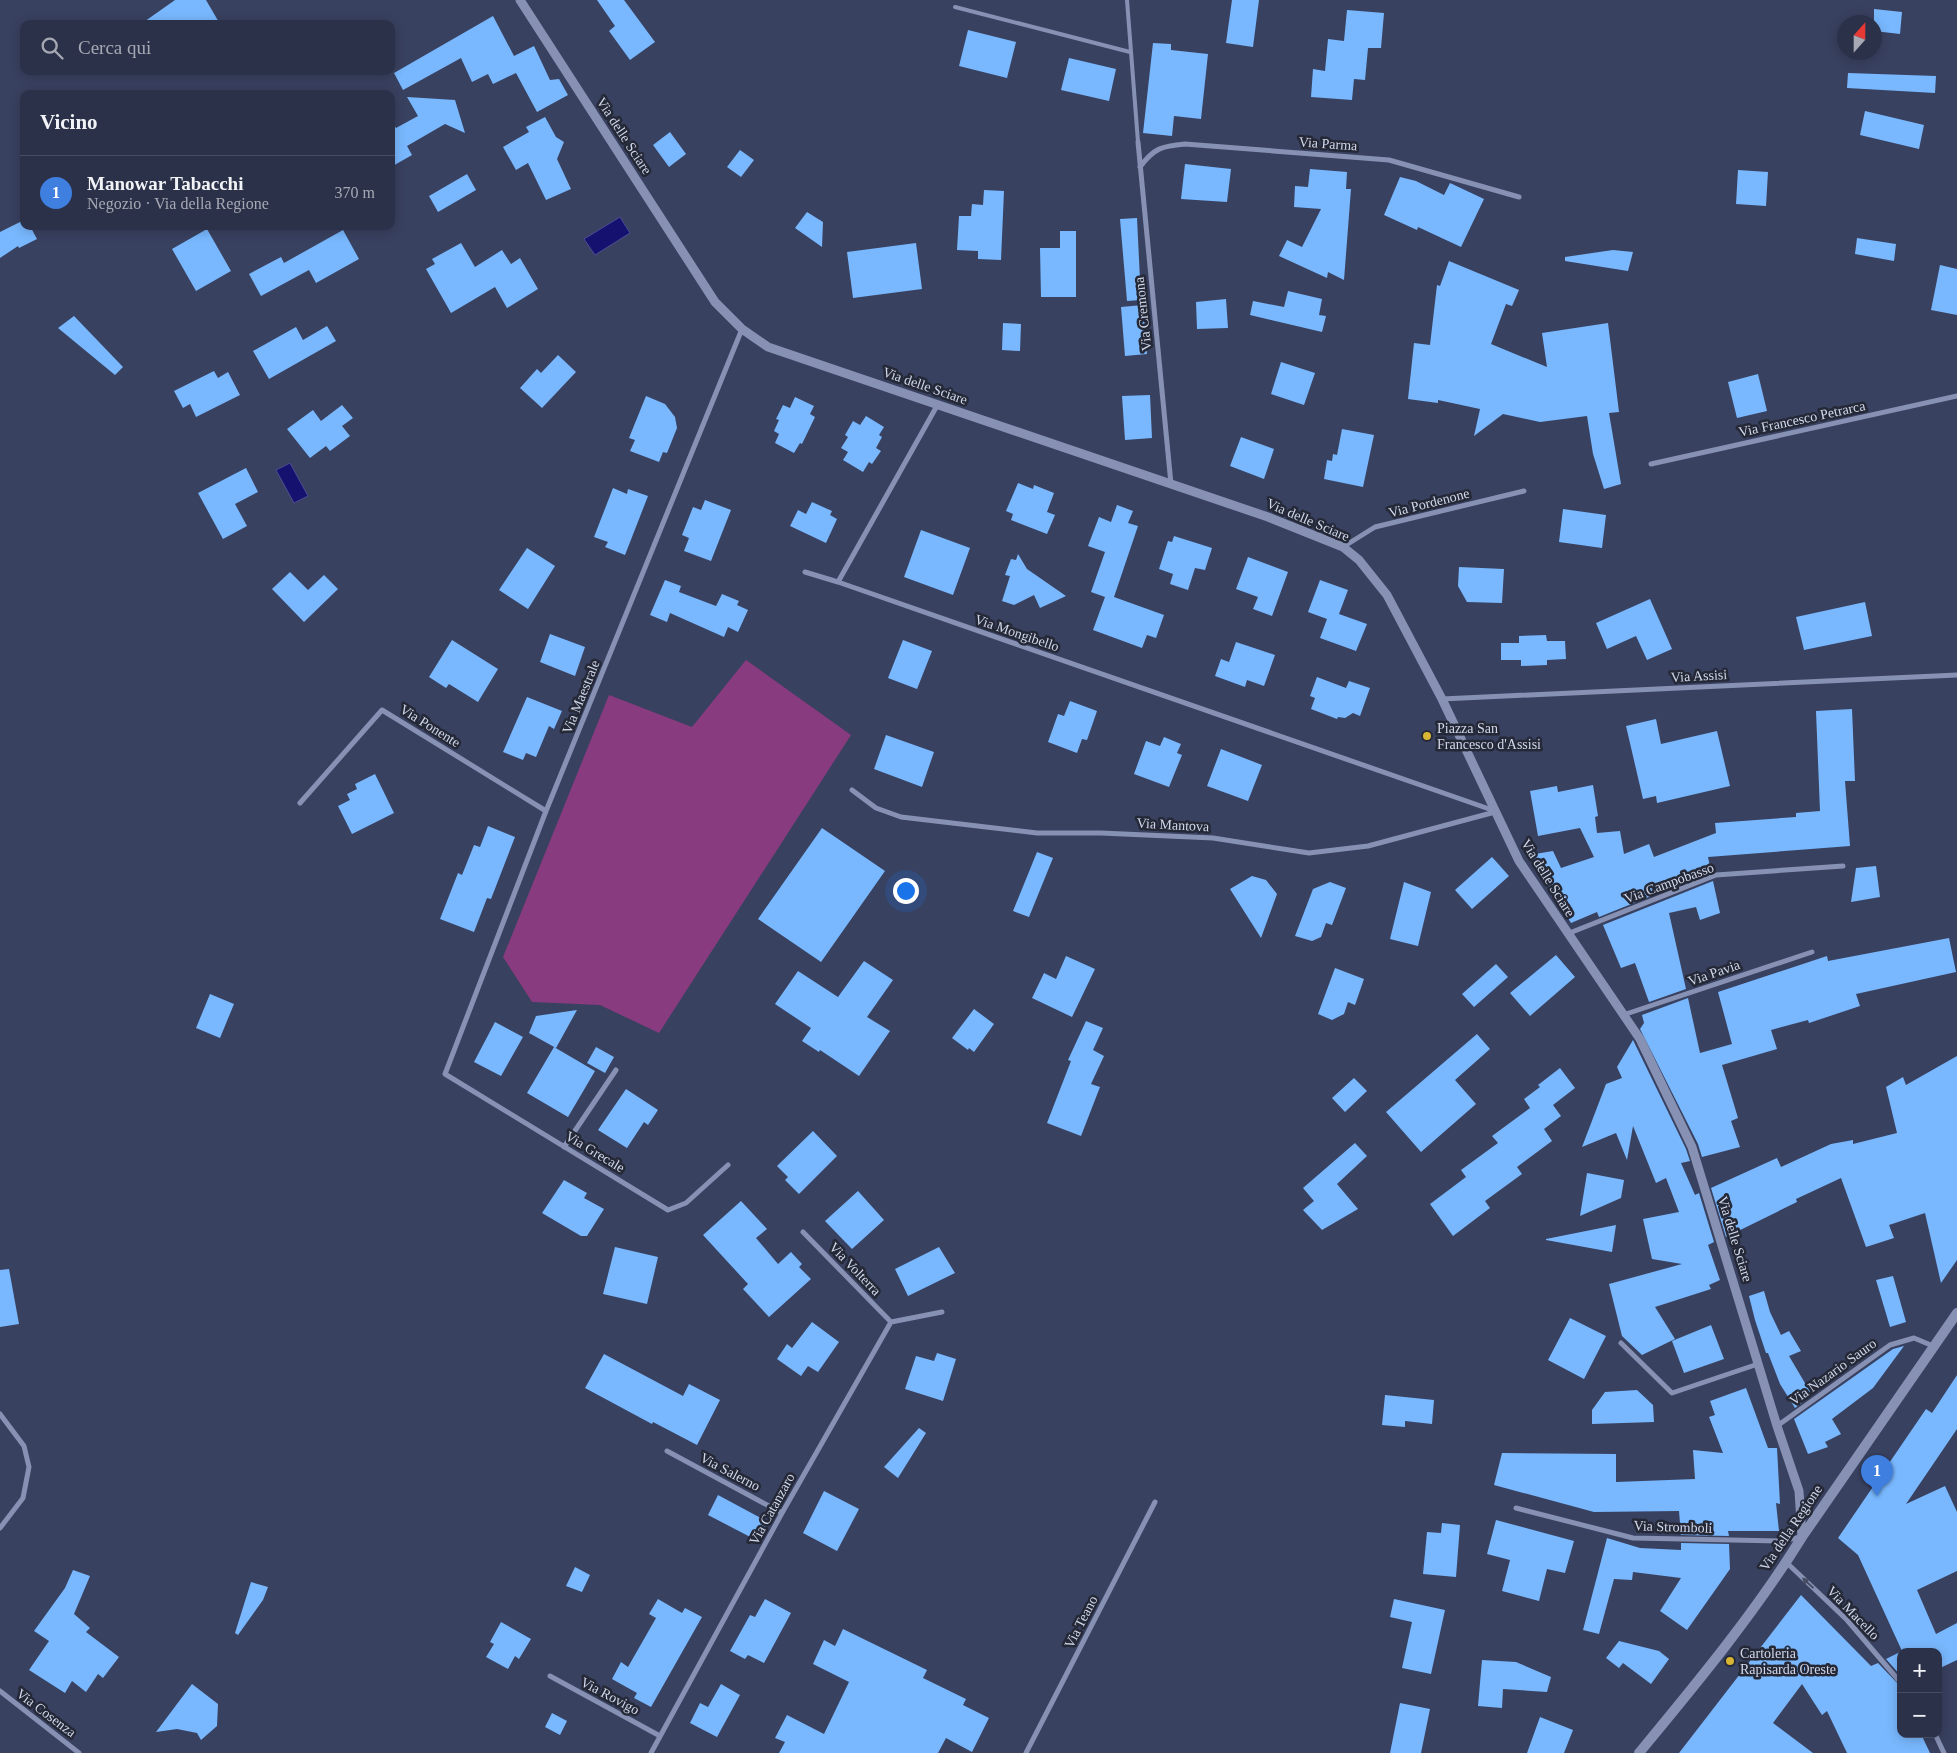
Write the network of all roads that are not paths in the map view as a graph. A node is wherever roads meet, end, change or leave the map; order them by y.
1 (520, 0) edge
2 (1127, 0) edge
3 (955, 7) dead end
4 (1130, 52) junction
5 (1138, 142) joint
6 (1140, 167) junction
7 (1519, 197) dead end
8 (742, 329) junction
9 (1957, 396) edge
10 (938, 404) junction
11 (1651, 464) dead end
12 (1171, 484) junction
13 (1524, 491) dead end
14 (1343, 547) junction
15 (805, 572) dead end
16 (838, 582) junction
17 (1957, 675) edge
18 (1442, 699) junction
19 (852, 790) dead end
20 (300, 803) dead end
21 (546, 811) junction
22 (1496, 812) junction
23 (1842, 866) dead end
24 (1567, 934) junction
25 (1812, 952) dead end
26 (1623, 1015) junction
27 (616, 1070) dead end
28 (445, 1074) joint
29 (564, 1147) junction
30 (728, 1165) dead end
31 (803, 1232) dead end
32 (942, 1312) dead end
33 (1957, 1312) edge
34 (891, 1322) junction
35 (1621, 1343) dead end
36 (1933, 1346) junction
37 (1758, 1364) junction
38 (0, 1414) edge
39 (1777, 1426) junction
40 (667, 1451) dead end
41 (1155, 1502) dead end
42 (1516, 1508) dead end
43 (782, 1513) junction
44 (0, 1528) edge
45 (1802, 1537) junction
46 (1786, 1562) junction
47 (550, 1676) dead end
48 (1897, 1678) edge
49 (0, 1691) edge
50 (660, 1736) junction
51 (1937, 1738) edge
52 (79, 1753) edge
53 (651, 1753) edge
54 (1026, 1753) edge
55 (1639, 1753) edge
56 (1944, 1753) edge

1 - 8 street, Via delle Sciare
2 - 4 lane
3 - 4 lane
4 - 5 lane
5 - 6 street, Via Cremona
6 - 7 street, Via Parma
6 - 12 street, Via Cremona
8 - 10 street, Via delle Sciare
8 - 21 street, Via Maestrale
9 - 11 street, Via Francesco Petrarca
10 - 12 street, Via delle Sciare
10 - 16 street
12 - 14 street, Via delle Sciare
13 - 14 street, Via Pordenone
14 - 18 street, Via delle Sciare
15 - 16 street, Via Mongibello
16 - 22 street, Via Mongibello
17 - 18 street, Via Assisi
18 - 22 street, Via delle Sciare
19 - 22 street, Via Mantova
20 - 21 street, Via Ponente
21 - 28 street, Via Maestrale
22 - 24 street, Via delle Sciare
23 - 24 street, Via Campobasso
24 - 26 street, Via delle Sciare
25 - 26 street, Via Pavia
26 - 37 street, Via delle Sciare
27 - 29 street
28 - 29 street, Via Grecale
29 - 30 street, Via Grecale
31 - 34 street, Via Volterra
32 - 34 street
33 - 36 main road, Via della Regione
34 - 43 street, Via Catanzaro
35 - 37 street
36 - 39 street, Via Nazario Sauro
36 - 45 main road, Via della Regione
37 - 39 street, Via delle Sciare
38 - 44 street
39 - 45 street, Via delle Sciare
40 - 43 street, Via Salerno
41 - 54 street, Via Teano
42 - 45 street, Via Stromboli
43 - 50 street, Via Catanzaro
45 - 46 main road, Via della Regione
48 -> 46 street, Via Macello
46 - 55 main road, Via della Regione
47 - 50 street, Via Rovigo
49 - 52 street, Via Cosenza
50 - 53 street, Via Catanzaro
51 - 56 street

